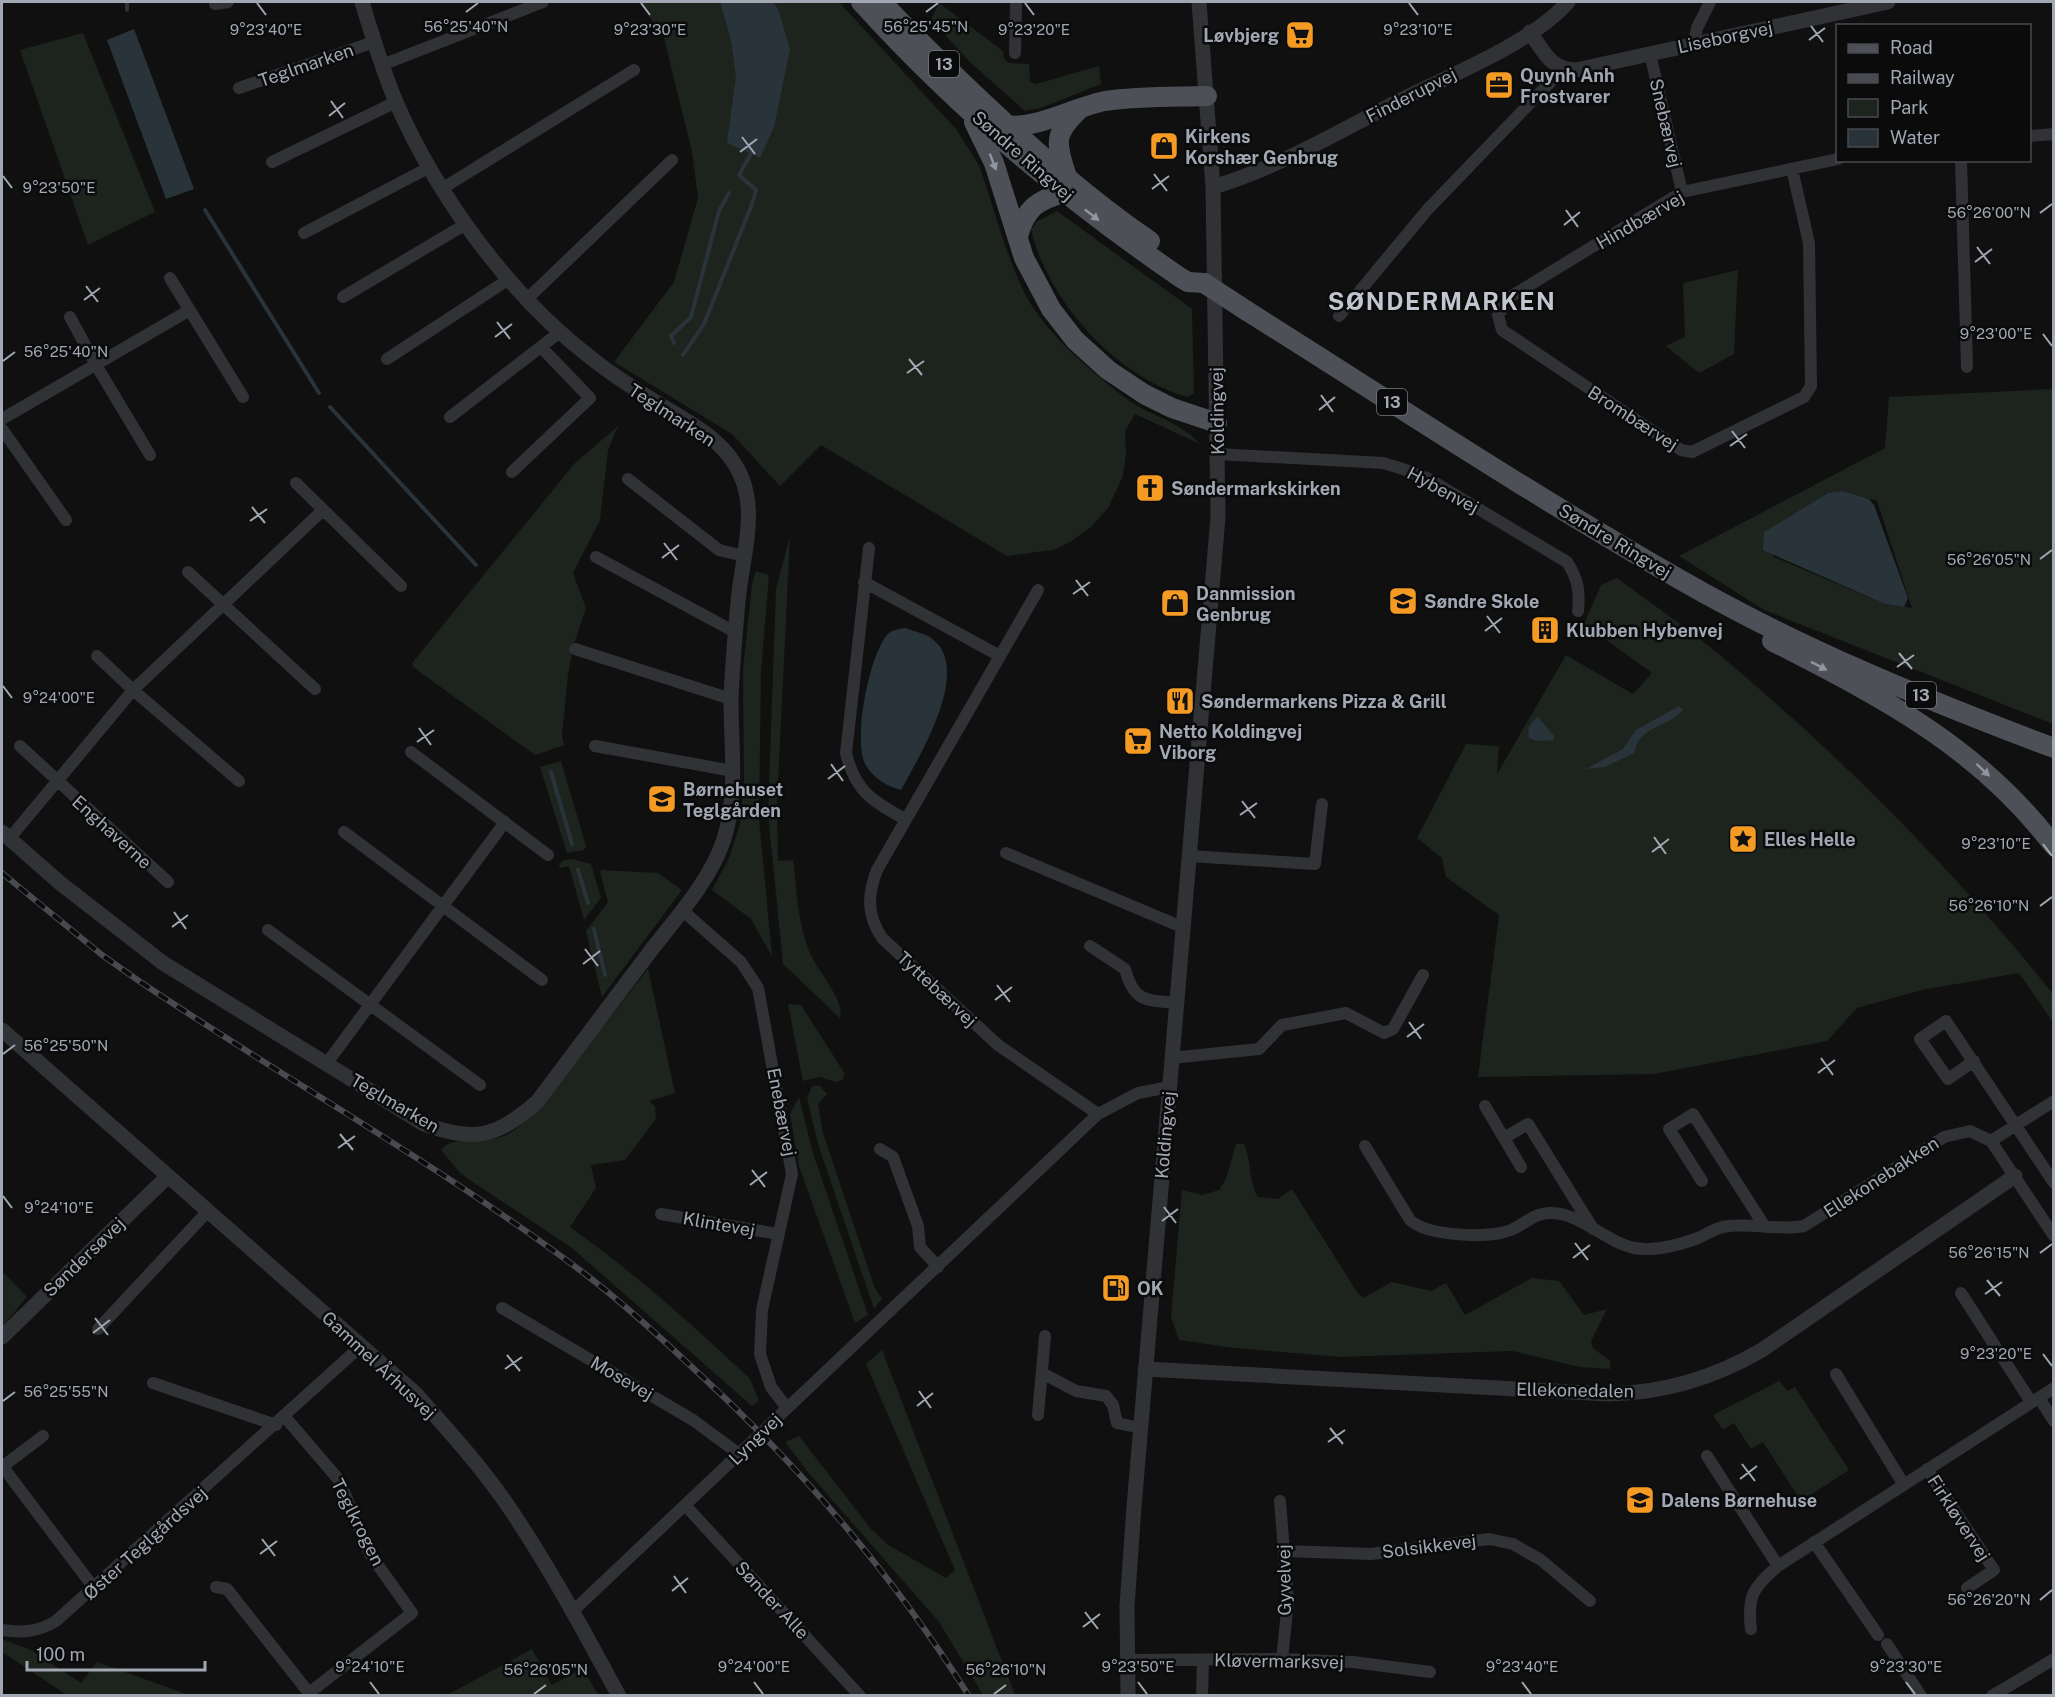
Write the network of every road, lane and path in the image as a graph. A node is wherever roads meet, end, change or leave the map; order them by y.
1 (228, 2) edge
2 (362, 2) edge
3 (543, 2) edge
4 (861, 2) edge
5 (882, 2) edge
6 (1016, 2) edge
7 (1199, 2) edge
8 (1568, 2) edge
9 (1710, 2) edge
10 (1878, 3) edge
11 (215, 4) dead end
12 (1530, 32) junction
13 (374, 42) junction
14 (1694, 43) junction
15 (1015, 53) dead end
16 (1650, 54) junction
17 (382, 65) junction
18 (1562, 69) junction
19 (634, 70) dead end
20 (239, 88) dead end
21 (1207, 96) junction
22 (396, 102) junction
23 (1083, 106) junction
24 (968, 109) junction
25 (1007, 125) junction
26 (2054, 134) edge
27 (2031, 136) edge
28 (1836, 159) edge
29 (672, 160) dead end
30 (272, 162) dead end
31 (1961, 162) edge
32 (430, 166) junction
33 (1792, 169) junction
34 (1065, 184) junction
35 (1213, 187) junction
36 (443, 188) junction
37 (1682, 192) junction
38 (466, 224) junction
39 (304, 233) dead end
40 (1018, 236) junction
41 (170, 278) dead end
42 (509, 279) junction
43 (344, 297) dead end
44 (527, 299) junction
45 (188, 311) junction
46 (1498, 315) joint
47 (1339, 316) dead end
48 (70, 317) dead end
49 (560, 332) junction
50 (541, 347) junction
51 (387, 359) dead end
52 (96, 365) junction
53 (1967, 367) dead end
54 (243, 396) dead end
55 (450, 417) dead end
56 (2, 419) edge
57 (1217, 423) junction
58 (2, 429) edge
59 (1218, 454) junction
60 (150, 455) dead end
61 (512, 472) dead end
62 (628, 479) dead end
63 (296, 483) dead end
64 (1537, 492) junction
65 (323, 510) junction
66 (66, 520) dead end
67 (869, 548) dead end
68 (744, 556) junction
69 (596, 557) dead end
70 (188, 572) dead end
71 (864, 582) junction
72 (401, 586) dead end
73 (1038, 590) dead end
74 (225, 603) junction
75 (1578, 611) dead end
76 (735, 632) junction
77 (1791, 636) junction
78 (575, 649) dead end
79 (97, 656) dead end
80 (1000, 656) junction
81 (133, 690) junction
82 (315, 690) dead end
83 (731, 699) junction
84 (2054, 735) edge
85 (20, 746) dead end
86 (595, 746) dead end
87 (2054, 748) edge
88 (411, 752) dead end
89 (733, 771) junction
90 (239, 781) dead end
91 (56, 782) junction
92 (1322, 804) dead end
93 (905, 819) junction
94 (505, 822) junction
95 (344, 832) dead end
96 (5, 835) edge
97 (2054, 846) edge
98 (1006, 853) dead end
99 (548, 855) dead end
100 (1189, 856) junction
101 (168, 882) dead end
102 (443, 906) junction
103 (682, 910) junction
104 (1182, 927) junction
105 (268, 930) dead end
106 (1090, 946) dead end
107 (1423, 975) dead end
108 (542, 980) dead end
109 (1176, 1003) junction
110 (370, 1005) junction
111 (2, 1030) edge
112 (1171, 1058) junction
113 (1974, 1061) junction
114 (327, 1063) junction
115 (480, 1085) dead end
116 (1169, 1087) junction
117 (2054, 1101) edge
118 (1485, 1106) dead end
119 (1098, 1114) junction
120 (2016, 1126) junction
121 (1504, 1138) junction
122 (1991, 1141) junction
123 (1365, 1146) dead end
124 (880, 1149) dead end
125 (1521, 1167) dead end
126 (2015, 1176) junction
127 (167, 1177) junction
128 (1702, 1181) dead end
129 (2054, 1183) edge
130 (208, 1211) junction
131 (661, 1214) dead end
132 (1765, 1227) junction
133 (1594, 1232) junction
134 (778, 1234) junction
135 (2054, 1236) edge
136 (938, 1267) junction
137 (1961, 1293) dead end
138 (502, 1308) dead end
139 (98, 1329) dead end
140 (1045, 1336) dead end
141 (2, 1337) edge
142 (361, 1346) junction
143 (1145, 1369) junction
144 (1042, 1373) junction
145 (1836, 1374) dead end
146 (153, 1383) dead end
147 (2054, 1388) edge
148 (2035, 1400) junction
149 (787, 1408) junction
150 (1038, 1415) dead end
151 (280, 1421) junction
152 (2054, 1421) edge
153 (1141, 1428) junction
154 (43, 1436) dead end
155 (739, 1454) junction
156 (1707, 1456) dead end
157 (2, 1467) edge
158 (1927, 1469) junction
159 (1904, 1485) junction
160 (1280, 1501) dead end
161 (685, 1505) junction
162 (1814, 1542) junction
163 (1285, 1551) junction
164 (1778, 1566) junction
165 (216, 1587) dead end
166 (94, 1588) junction
167 (1967, 1588) dead end
168 (1590, 1601) dead end
169 (573, 1611) junction
170 (1751, 1629) dead end
171 (2, 1630) edge
172 (1282, 1659) junction
173 (2054, 1659) edge
174 (1127, 1660) junction
175 (1203, 1660) junction
176 (1430, 1672) dead end
177 (619, 1695) edge
178 (860, 1695) edge
179 (1128, 1695) edge
180 (1202, 1695) edge
181 (1921, 1695) edge
182 (1992, 1695) edge

1 - 11 street
2 - 13 street, Teglmarken
3 - 17 street, Teglmarken
4 - 24 main road, Søndre Ringvej / 13
5 - 25 main road, Søndre Ringvej / 13
6 - 15 street
7 - 21 street, Koldingvej
8 - 12 street, Finderupvej
9 - 14 street
10 - 14 street, Liseborgvej
12 - 18 street
12 - 35 street, Finderupvej
13 - 17 street, Teglmarken
13 - 20 street, Teglmarken
14 - 16 street, Liseborgvej
16 - 18 street, Liseborgvej
16 - 37 street, Snebærvej
17 - 22 street, Teglmarken
18 - 47 street
19 - 36 street
21 - 23 main road
21 - 35 street, Koldingvej
22 - 30 street
22 - 32 street, Teglmarken
23 - 25 main road
23 - 34 main road
24 - 34 main road, Søndre Ringvej / 13
24 -> 40 main road
25 - 34 main road, Søndre Ringvej / 13
26 - 27 street
28 - 33 street, Hindbærvej
29 - 44 street
31 - 53 street
32 - 36 street, Teglmarken
32 - 39 street
33 - 37 street, Hindbærvej
33 - 46 street, Brombærvej
34 - 40 main road
34 - 64 main road, Søndre Ringvej / 13, bridge
35 - 57 street, Koldingvej
36 - 38 street, Teglmarken
37 - 46 street, Hindbærvej
38 - 42 street, Teglmarken
38 - 43 street
40 - 57 main road
41 - 45 street
42 - 44 street, Teglmarken
42 - 51 street
44 - 49 street, Teglmarken
45 - 52 street
45 - 54 street
48 - 52 street
49 - 50 street
49 - 68 street, Teglmarken
50 - 55 street
50 - 61 street
52 - 56 street
52 - 60 street
57 - 59 street, Koldingvej
58 - 66 street
59 - 75 street, Hybenvej
59 - 100 street, Koldingvej
62 - 68 street
63 - 65 street
64 - 77 main road, Søndre Ringvej / 13
64 -> 97 main road
65 - 72 street
65 - 74 street, Enghaverne
67 - 71 street
68 - 76 street, Teglmarken
69 - 76 street
70 - 74 street
71 - 80 street
71 - 93 street
73 - 80 street, Tyttebærvej
74 - 81 street, Enghaverne
74 - 82 street
76 - 83 street, Teglmarken
77 - 84 main road
77 - 87 main road, Søndre Ringvej / 13
78 - 83 street
79 - 81 street
80 - 93 street, Tyttebærvej
81 - 90 street
81 - 91 street, Enghaverne
83 - 89 street, Teglmarken
85 - 91 street, Enghaverne
86 - 89 street
88 - 94 street
89 - 103 street, Teglmarken
91 - 96 street, Enghaverne
91 - 101 street, Enghaverne
92 - 100 street
93 - 119 street, Tyttebærvej
94 - 99 street
94 - 102 street
95 - 102 street
96 - 114 street, Teglmarken
98 - 104 street
100 - 104 street, Koldingvej
102 - 108 street
102 - 110 street
103 - 114 street, Teglmarken
103 - 134 street, Enebærvej
104 - 109 street, Koldingvej
105 - 110 street
106 - 109 street
107 - 112 street
109 - 112 street, Koldingvej
110 - 114 street
110 - 115 street
111 - 127 street, Gammel Århusvej
112 - 116 street, Koldingvej
113 - 113 street
113 - 120 street
116 - 119 street, Lyngvej
116 - 143 street, Koldingvej
117 - 120 street
118 - 121 street
119 - 136 street, Lyngvej
120 - 122 street
120 - 129 street
121 - 125 street
121 - 133 street
122 - 126 street
122 - 132 street, Ellekonebakken
123 - 133 street, Ellekonebakken
124 - 136 street
126 - 135 street
126 - 143 street, Ellekonedalen
127 - 130 street, Gammel Århusvej
127 - 141 street, Søndersøvej
128 - 132 street
130 - 139 street
130 - 142 street, Gammel Århusvej
131 - 134 street, Klintevej
132 - 133 street, Ellekonebakken
134 - 149 street, Enebærvej
136 - 149 street, Lyngvej
137 - 148 street
138 - 155 street, Mosevej
140 - 144 street
142 - 151 street, Øster Teglgårdsvej
142 - 169 street, Gammel Århusvej
143 - 153 street, Koldingvej
144 - 150 street
144 - 153 street
145 - 159 street, Firkløvervej
146 - 151 street
147 - 148 street, Firkløvervej
148 - 152 street
148 - 158 street, Firkløvervej
149 - 155 street, Lyngvej
151 - 165 street, Teglkrogen
151 - 166 street, Øster Teglgårdsvej
153 - 174 street, Koldingvej
154 - 157 street
155 - 161 street, Lyngvej
156 - 164 street
157 - 166 street
158 - 159 street, Firkløvervej
158 - 167 street, Firkløvervej
159 - 162 street, Firkløvervej
160 - 163 street, Gyvelvej
161 - 169 street, Lyngvej
161 - 178 street, Sønder Alle
162 - 164 street, Firkløvervej
162 - 181 street
163 - 168 street, Solsikkevej
163 - 172 street, Gyvelvej
164 - 170 street, Firkløvervej
166 - 171 street, Øster Teglgårdsvej
169 - 177 street, Gammel Århusvej
172 - 175 street, Kløvermarksvej
172 - 176 street, Kløvermarksvej
173 - 182 street
174 - 175 street, Kløvermarksvej
174 - 179 street, Koldingvej
175 - 180 street

